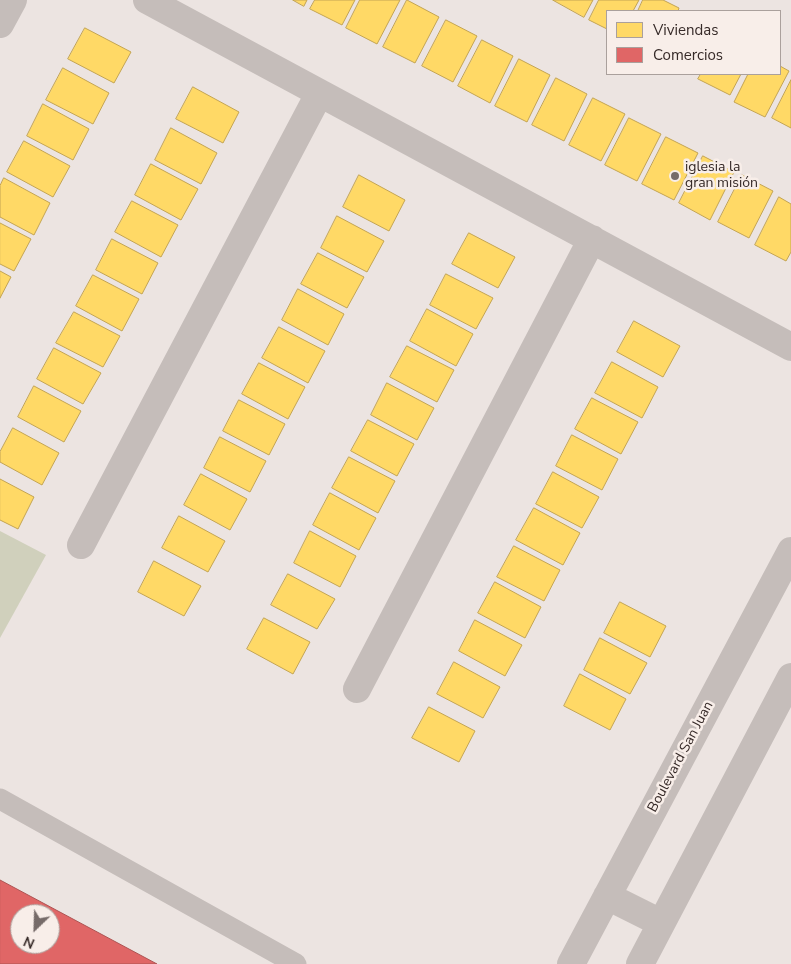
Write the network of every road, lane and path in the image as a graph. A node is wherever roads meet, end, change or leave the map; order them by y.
1 (13, 0) edge
2 (147, 0) edge
3 (0, 24) edge
4 (319, 94) junction
5 (592, 239) junction
6 (791, 347) edge
7 (81, 545) dead end
8 (791, 551) edge
9 (791, 677) edge
10 (356, 689) dead end
11 (0, 799) edge
12 (607, 896) junction
13 (661, 923) junction
14 (296, 964) edge
15 (570, 964) edge
16 (640, 964) edge

1 - 3 street
2 - 4 street
4 - 5 street
4 - 7 street
5 - 6 street
5 - 10 street
8 - 12 street, Boulevard San Juan
9 - 13 street
11 - 14 lane
12 - 13 street
12 - 15 street, Boulevard San Juan
13 - 16 street

